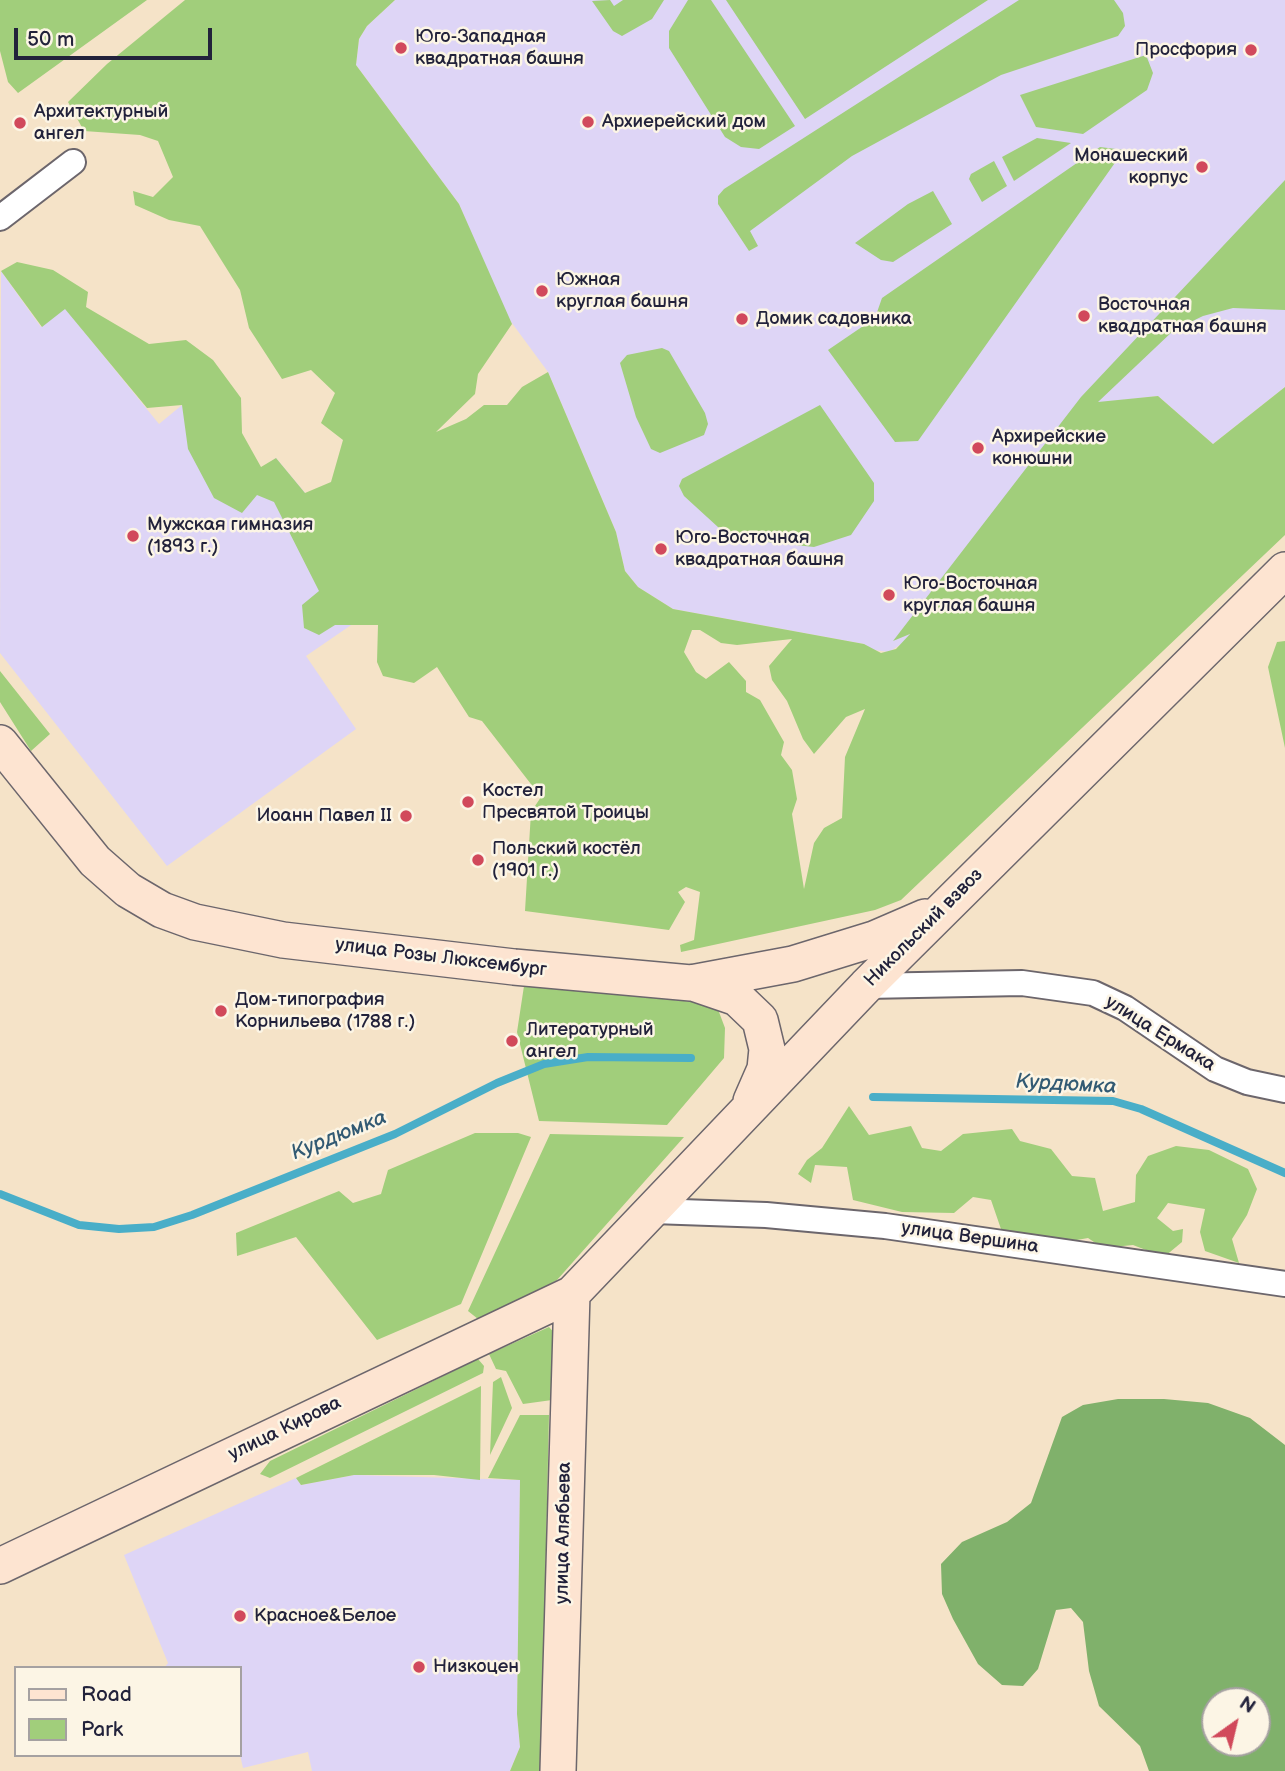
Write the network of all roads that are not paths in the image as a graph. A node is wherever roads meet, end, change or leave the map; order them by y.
1 (73, 162) dead end
2 (0, 218) edge
3 (1285, 570) edge
4 (0, 743) edge
5 (946, 905) junction
6 (691, 983) junction
7 (866, 986) junction
8 (1285, 1090) edge
9 (738, 1121) junction
10 (653, 1211) junction
11 (1285, 1284) edge
12 (572, 1294) junction
13 (0, 1566) edge
14 (558, 1771) edge

1 - 2 street
3 - 5 main road, Никольский взвоз
4 - 6 main road, улица Розы Люксембург
5 - 6 main road, улица Розы Люксембург
5 - 7 main road, Никольский взвоз
6 - 9 main road
7 - 8 street, улица Ермака
7 - 9 main road, Никольский взвоз
9 - 10 main road, Никольский взвоз
10 - 11 street, улица Вершина
10 - 12 main road, Никольский взвоз
12 - 13 main road, улица Кирова
12 - 14 main road, улица Алябьева

